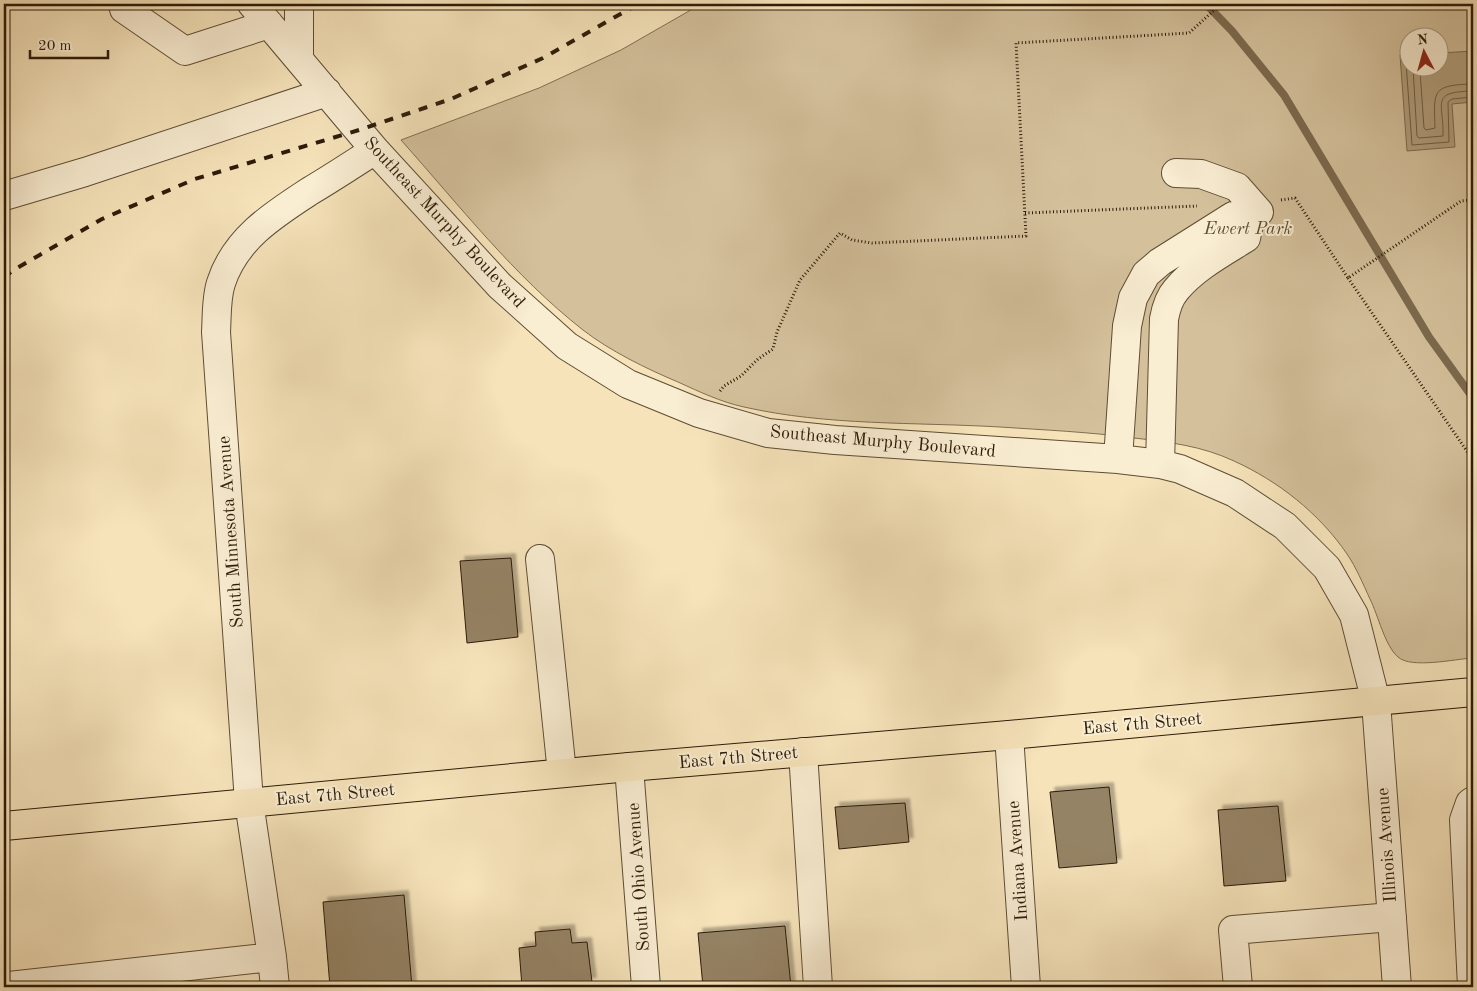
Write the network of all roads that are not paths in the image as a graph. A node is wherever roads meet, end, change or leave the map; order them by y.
1 (123, 4) edge
2 (299, 4) edge
3 (261, 14) edge
4 (299, 59) junction
5 (327, 92) junction
6 (375, 150) junction
7 (1176, 173) dead end
8 (4, 196) edge
9 (1193, 257) junction
10 (1118, 459) junction
11 (1160, 464) junction
12 (540, 559) dead end
13 (1473, 692) edge
14 (1376, 702) junction
15 (1009, 735) junction
16 (803, 752) junction
17 (629, 766) junction
18 (562, 773) junction
19 (1473, 800) edge
20 (249, 802) junction
21 (4, 826) edge
22 (1470, 868) edge
23 (1392, 917) junction
24 (272, 957) junction
25 (9, 986) dead end
26 (274, 987) edge
27 (646, 987) edge
28 (818, 987) edge
29 (1026, 987) edge
30 (1238, 987) edge
31 (1397, 987) edge
32 (1472, 987) edge

1 - 3 street
2 - 4 street
3 - 4 street, Southeast Murphy Boulevard
4 - 5 street, Southeast Murphy Boulevard
5 - 6 street, Southeast Murphy Boulevard
5 - 8 street
6 - 10 street, Southeast Murphy Boulevard
6 - 20 street, South Minnesota Avenue
7 - 9 street
9 - 10 street
9 - 11 street
10 - 11 street, Southeast Murphy Boulevard
11 - 14 street, Southeast Murphy Boulevard
12 - 18 street
13 - 14 main road, East 7th Street
14 - 15 main road, East 7th Street
14 - 23 street, Illinois Avenue
15 - 16 main road, East 7th Street
15 - 29 street, Indiana Avenue
16 - 17 main road, East 7th Street
16 - 28 street
17 - 18 main road, East 7th Street
17 - 27 street, South Ohio Avenue
18 - 20 main road, East 7th Street
19 - 22 street
20 - 21 main road, East 7th Street
20 - 24 street, South Minnesota Avenue
22 - 32 street
23 - 30 street
23 - 31 street, Illinois Avenue
24 - 25 street
24 - 26 street, South Minnesota Avenue

